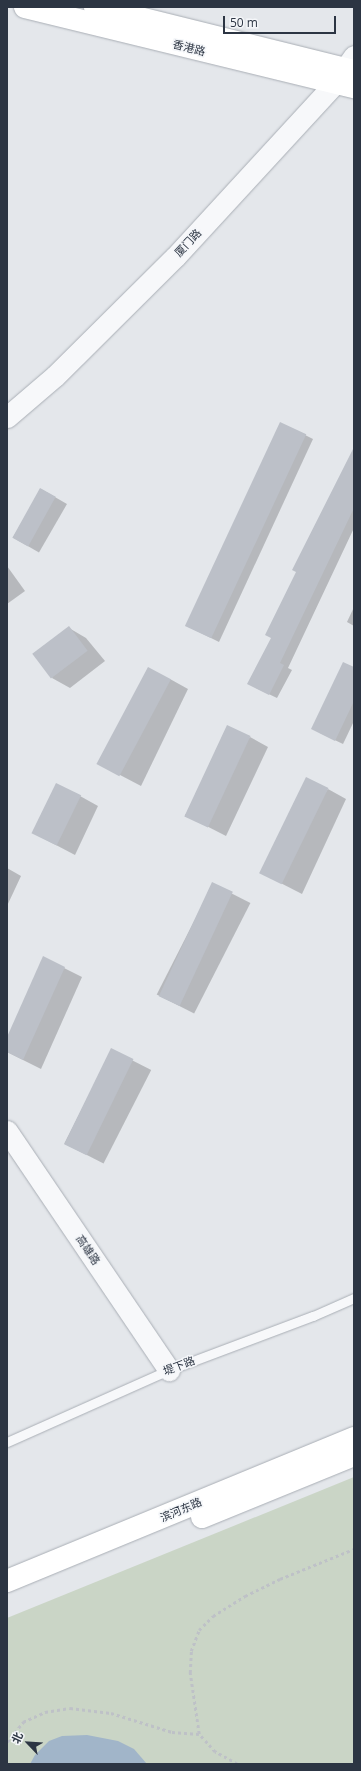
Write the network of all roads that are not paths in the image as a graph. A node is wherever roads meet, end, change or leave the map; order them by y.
1 (25, 7) edge
2 (95, 7) edge
3 (134, 12) edge
4 (348, 73) edge
5 (7, 418) edge
6 (7, 1131) edge
7 (354, 1298) edge
8 (169, 1370) junction
9 (354, 1438) edge
10 (7, 1442) edge
11 (354, 1455) edge
12 (7, 1581) edge
13 (7, 1597) edge

1 - 4 main road, 香港路
2 - 3 main road, 香港路
3 - 4 main road, 香港路
4 - 5 street, 厦门路
6 - 8 street, 高雄路
7 - 8 lane, 堤下路
8 - 10 lane, 堤下路
9 - 12 main road, 滨河东路
11 - 13 main road, 滨河东路

